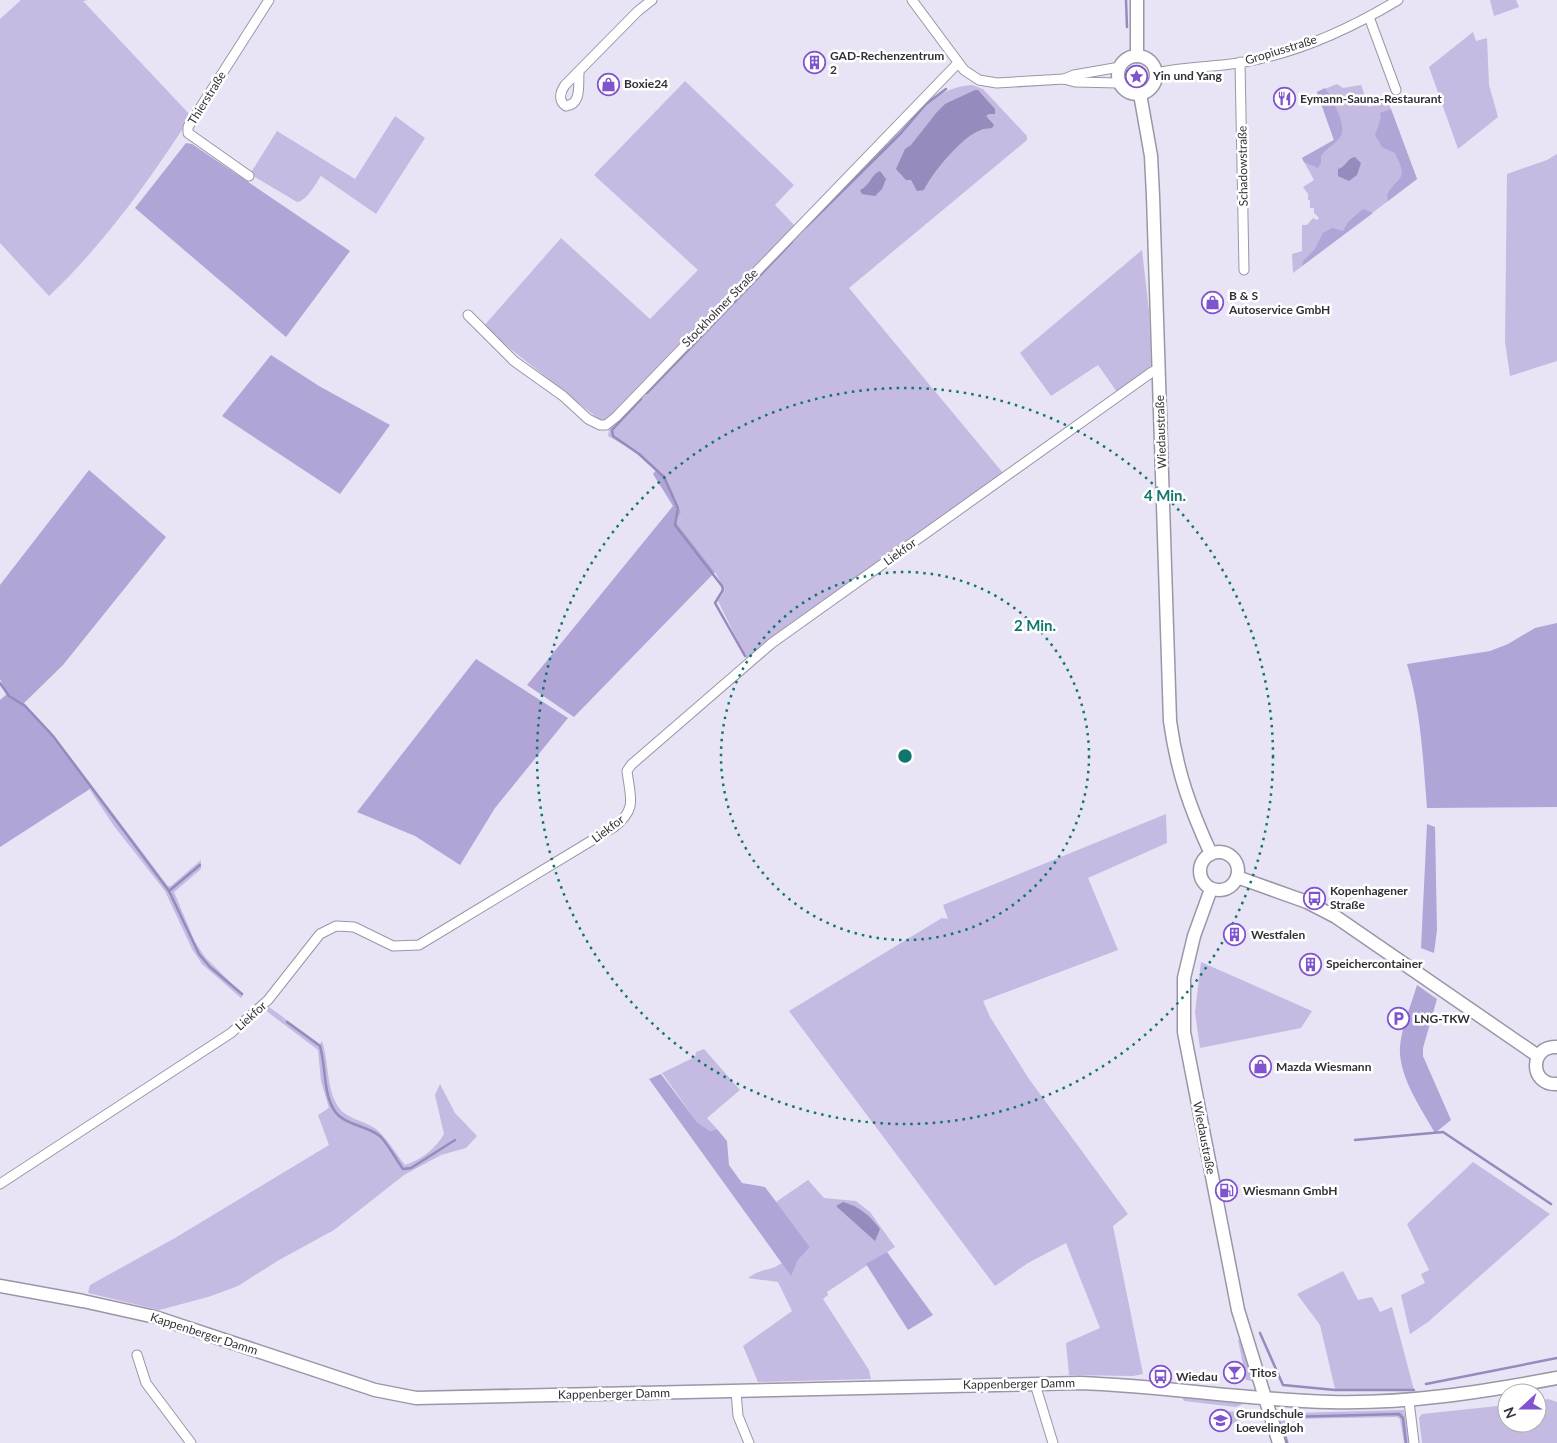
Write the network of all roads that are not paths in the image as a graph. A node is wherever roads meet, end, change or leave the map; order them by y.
1 (269, 0) edge
2 (652, 0) edge
3 (912, 0) edge
4 (1137, 0) edge
5 (1398, 0) edge
6 (1369, 17) junction
7 (1137, 56) junction
8 (1240, 62) junction
9 (958, 63) junction
10 (1120, 67) junction
11 (579, 72) dead end
12 (1156, 73) junction
13 (1064, 80) junction
14 (1120, 83) junction
15 (1396, 90) dead end
16 (1140, 94) junction
17 (249, 176) dead end
18 (1244, 270) dead end
19 (468, 315) dead end
20 (1159, 370) junction
21 (1211, 854) junction
22 (1237, 877) junction
23 (1212, 889) junction
24 (1557, 1047) edge
25 (1538, 1056) junction
26 (1557, 1084) edge
27 (0, 1184) edge
28 (0, 1286) edge
29 (137, 1355) dead end
30 (1557, 1378) edge
31 (1036, 1384) junction
32 (736, 1392) junction
33 (1265, 1399) junction
34 (1408, 1401) junction
35 (190, 1443) edge
36 (749, 1443) edge
37 (1053, 1443) edge
38 (1279, 1443) edge
39 (1414, 1443) edge

1 - 17 street, Thierstraße
2 - 11 street
3 - 9 street
4 - 7 main road
5 - 6 street, Gropiusstraße
6 - 8 street, Gropiusstraße
6 - 15 street
7 - 10 main road
7 - 12 main road
8 - 12 street, Gropiusstraße
8 - 18 street, Schadowstraße
9 - 13 street
9 - 19 street, Stockholmer Straße
10 - 13 street
10 - 14 main road
12 - 16 main road
13 - 14 street
14 - 16 main road
16 - 20 main road, Wiedaustraße
20 - 21 main road, Wiedaustraße
20 - 27 street, Liekfor
21 - 22 main road
21 - 23 main road
22 - 23 main road
22 - 25 main road
23 - 33 main road, Wiedaustraße
24 - 25 main road
25 - 26 main road
28 - 32 main road, Kappenberger Damm
29 - 35 street
30 - 34 main road
31 - 32 main road, Kappenberger Damm
31 - 33 main road, Kappenberger Damm
31 - 37 street
32 - 36 street
33 - 34 main road
33 - 38 main road, Wiedaustraße
34 - 39 street

